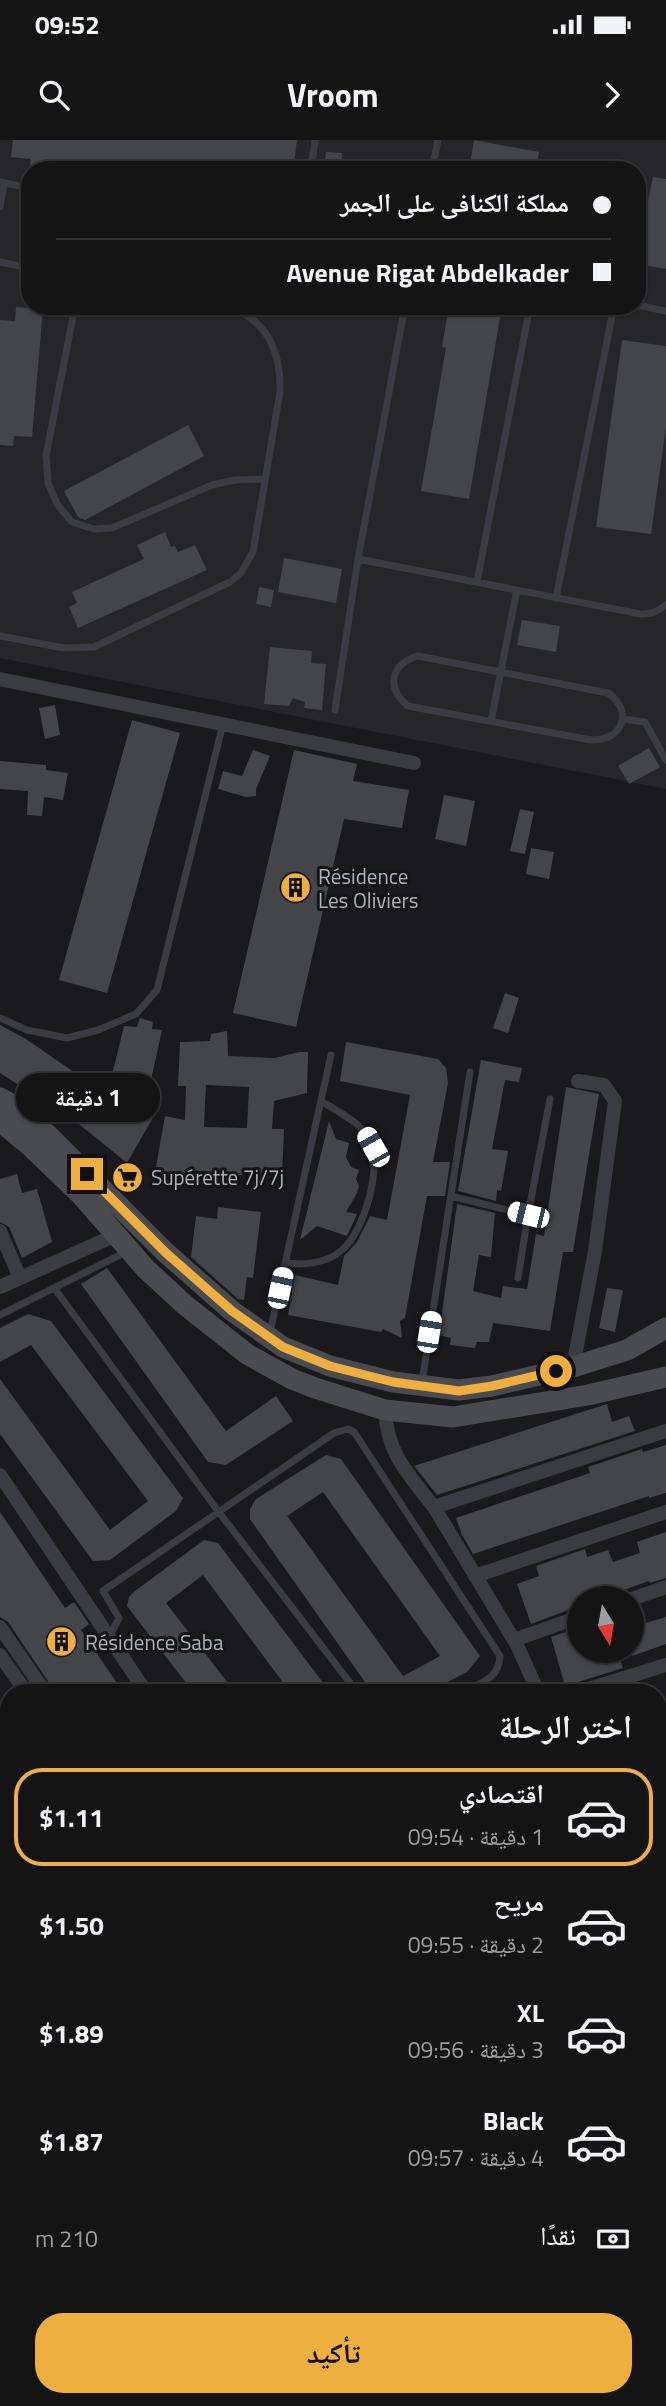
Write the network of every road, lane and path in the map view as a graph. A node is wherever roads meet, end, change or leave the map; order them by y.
1 (316, 140) edge
2 (438, 140) edge
3 (313, 161) edge
4 (434, 161) edge
5 (2, 183) edge
6 (21, 186) edge
7 (0, 207) edge
8 (0, 262) edge
9 (21, 266) edge
10 (646, 307) edge
11 (666, 311) edge
12 (73, 315) edge
13 (245, 315) edge
14 (403, 315) edge
15 (528, 315) edge
16 (612, 315) edge
17 (265, 479) junction
18 (358, 559) junction
19 (477, 582) junction
20 (517, 590) junction
21 (556, 598) junction
22 (666, 605) edge
23 (0, 636) edge
24 (500, 672) junction
25 (0, 679) edge
26 (335, 710) dead end
27 (622, 719) junction
28 (491, 721) junction
29 (223, 723) junction
30 (666, 760) edge
31 (414, 763) dead end
32 (0, 1018) edge
33 (331, 1055) dead end
34 (470, 1072) dead end
35 (579, 1081) dead end
36 (0, 1098) edge
37 (550, 1099) dead end
38 (321, 1101) junction
39 (0, 1121) edge
40 (451, 1196) junction
41 (528, 1215) junction
42 (0, 1231) edge
43 (123, 1242) junction
44 (285, 1263) junction
45 (20, 1278) junction
46 (519, 1278) dead end
47 (0, 1287) edge
48 (55, 1289) junction
49 (0, 1315) edge
50 (666, 1328) edge
51 (269, 1337) junction
52 (573, 1367) junction
53 (666, 1377) edge
54 (421, 1386) junction
55 (385, 1410) junction
56 (666, 1431) edge
57 (0, 1475) edge
58 (434, 1507) junction
59 (218, 1511) junction
60 (666, 1512) edge
61 (475, 1576) junction
62 (666, 1587) edge
63 (644, 1595) edge
64 (567, 1621) edge
65 (0, 1628) edge
66 (109, 1637) junction
67 (514, 1640) junction
68 (0, 1655) edge
69 (666, 1665) edge
70 (20, 1684) edge
71 (39, 1684) edge
72 (141, 1684) edge
73 (351, 1684) edge
74 (478, 1684) edge
75 (534, 1684) edge
76 (605, 1684) edge

1 - 3 lane
2 - 4 lane
5 - 6 lane
5 - 7 lane
8 - 9 lane
10 - 11 lane
12 - 17 lane
13 - 17 lane
14 - 18 lane
15 - 19 lane
16 - 21 lane
17 - 23 lane
18 - 19 lane
18 - 26 lane
19 - 20 lane
20 - 21 lane
20 - 24 lane
21 - 22 lane
24 - 27 lane
24 - 28 lane
24 - 28 lane
25 - 29 street
27 - 28 lane
27 - 30 lane
29 - 31 street
29 - 32 lane
33 - 38 lane
34 - 40 lane
35 - 52 street
36 - 51 street
37 - 41 lane
38 - 44 lane
38 - 44 lane
39 - 43 street
40 - 41 lane
40 - 54 lane
41 - 46 lane
42 - 45 street
43 - 45 street
43 - 48 lane
43 - 55 street
44 - 51 lane
45 - 47 street
48 - 49 lane
48 - 59 lane
50 - 52 street
51 - 54 street
52 - 54 street
53 - 55 street
55 - 58 street
56 - 58 street
57 - 66 street
58 - 61 street
59 - 66 lane
59 - 73 lane
59 - 74 lane
60 - 61 street
61 - 67 street
62 - 63 street
64 - 67 street
65 - 71 street
66 - 72 street
67 - 75 street
68 - 70 street
69 - 76 street

